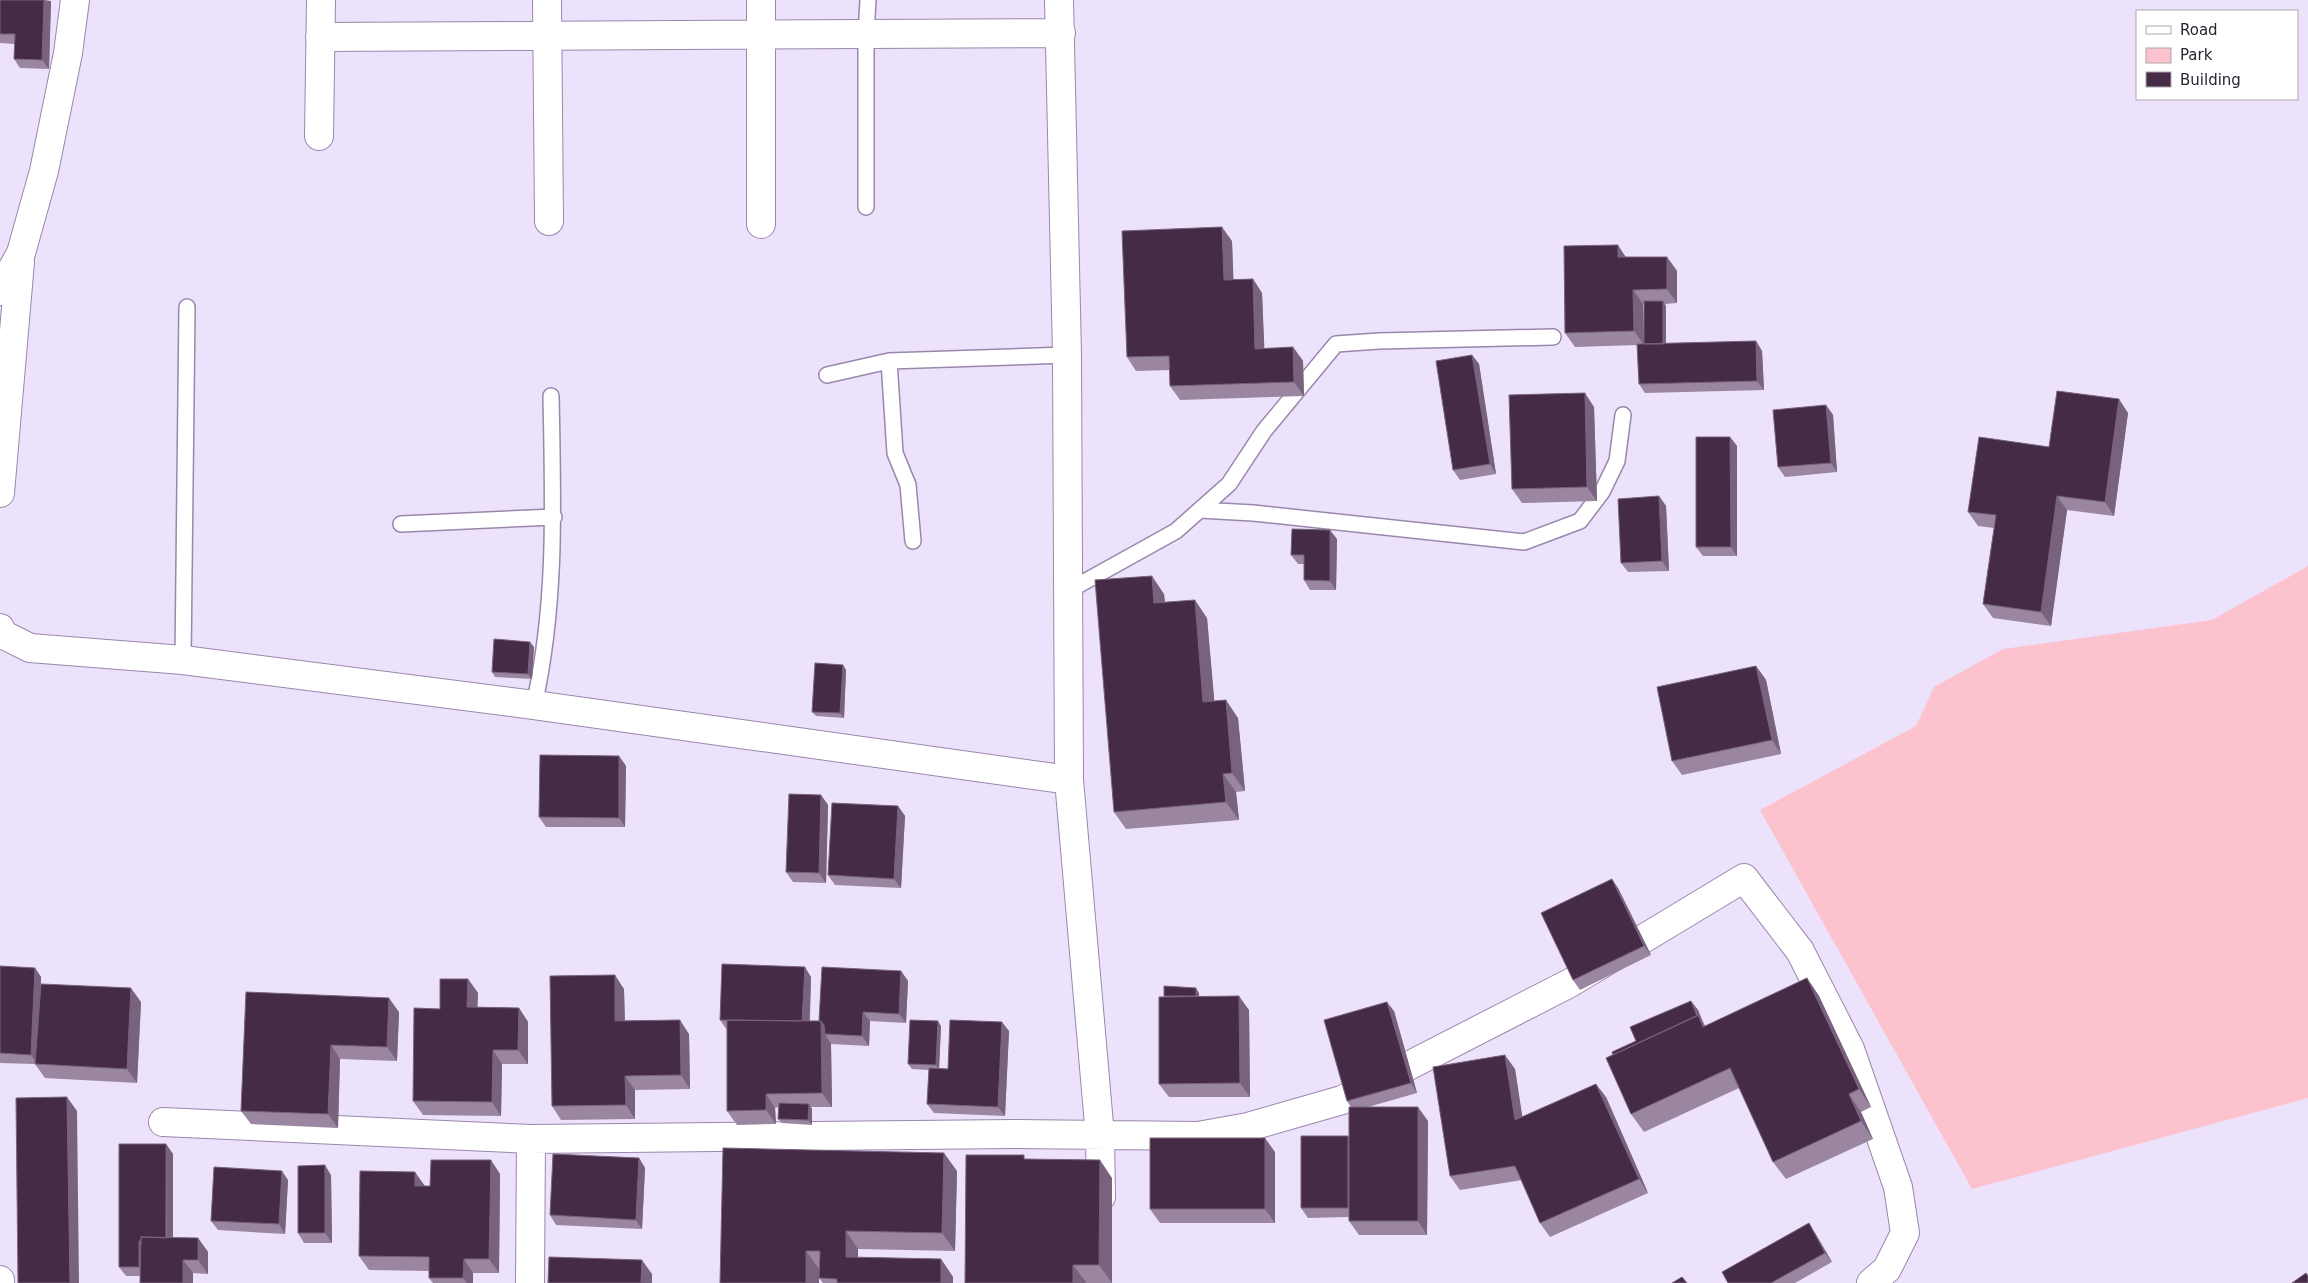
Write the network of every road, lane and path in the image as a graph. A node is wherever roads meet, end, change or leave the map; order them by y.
1 (75, 0) edge
2 (321, 0) edge
3 (547, 0) edge
4 (761, 0) edge
5 (868, 0) edge
6 (1059, 0) edge
7 (1061, 32) junction
8 (761, 34) junction
9 (866, 34) junction
10 (548, 36) junction
11 (320, 37) junction
12 (319, 136) dead end
13 (866, 207) dead end
14 (549, 221) dead end
15 (761, 224) dead end
16 (21, 253) junction
17 (0, 291) edge
18 (187, 307) dead end
19 (1553, 337) dead end
20 (1067, 355) junction
21 (889, 361) junction
22 (827, 375) dead end
23 (551, 396) dead end
24 (1623, 415) dead end
25 (0, 492) edge
26 (1200, 510) junction
27 (554, 517) junction
28 (401, 524) dead end
29 (912, 541) dead end
30 (1068, 591) junction
31 (0, 628) edge
32 (183, 660) junction
33 (534, 705) junction
34 (1069, 780) junction
35 (163, 1122) dead end
36 (1100, 1136) junction
37 (531, 1139) junction
38 (1101, 1224) edge
39 (530, 1283) edge
40 (1871, 1283) edge

1 - 16 street
2 - 11 street
3 - 10 street
4 - 8 street
5 - 9 lane
6 - 7 street
7 - 9 street
7 - 20 street
8 - 9 street
8 - 10 street
8 - 15 street
9 - 13 lane
10 - 11 street
10 - 14 street
11 - 12 street
16 - 17 street
16 - 25 street
18 - 32 lane
19 - 26 lane
20 - 21 lane
20 - 30 street
21 - 22 lane
21 - 29 lane
23 - 27 lane
24 - 26 lane
26 - 30 lane
27 - 28 lane
27 - 33 lane
30 - 34 street
31 - 32 street
32 - 33 street
33 - 34 street
34 - 36 street
35 - 37 street
36 - 37 street
36 - 38 street
36 - 40 street
37 - 39 street

